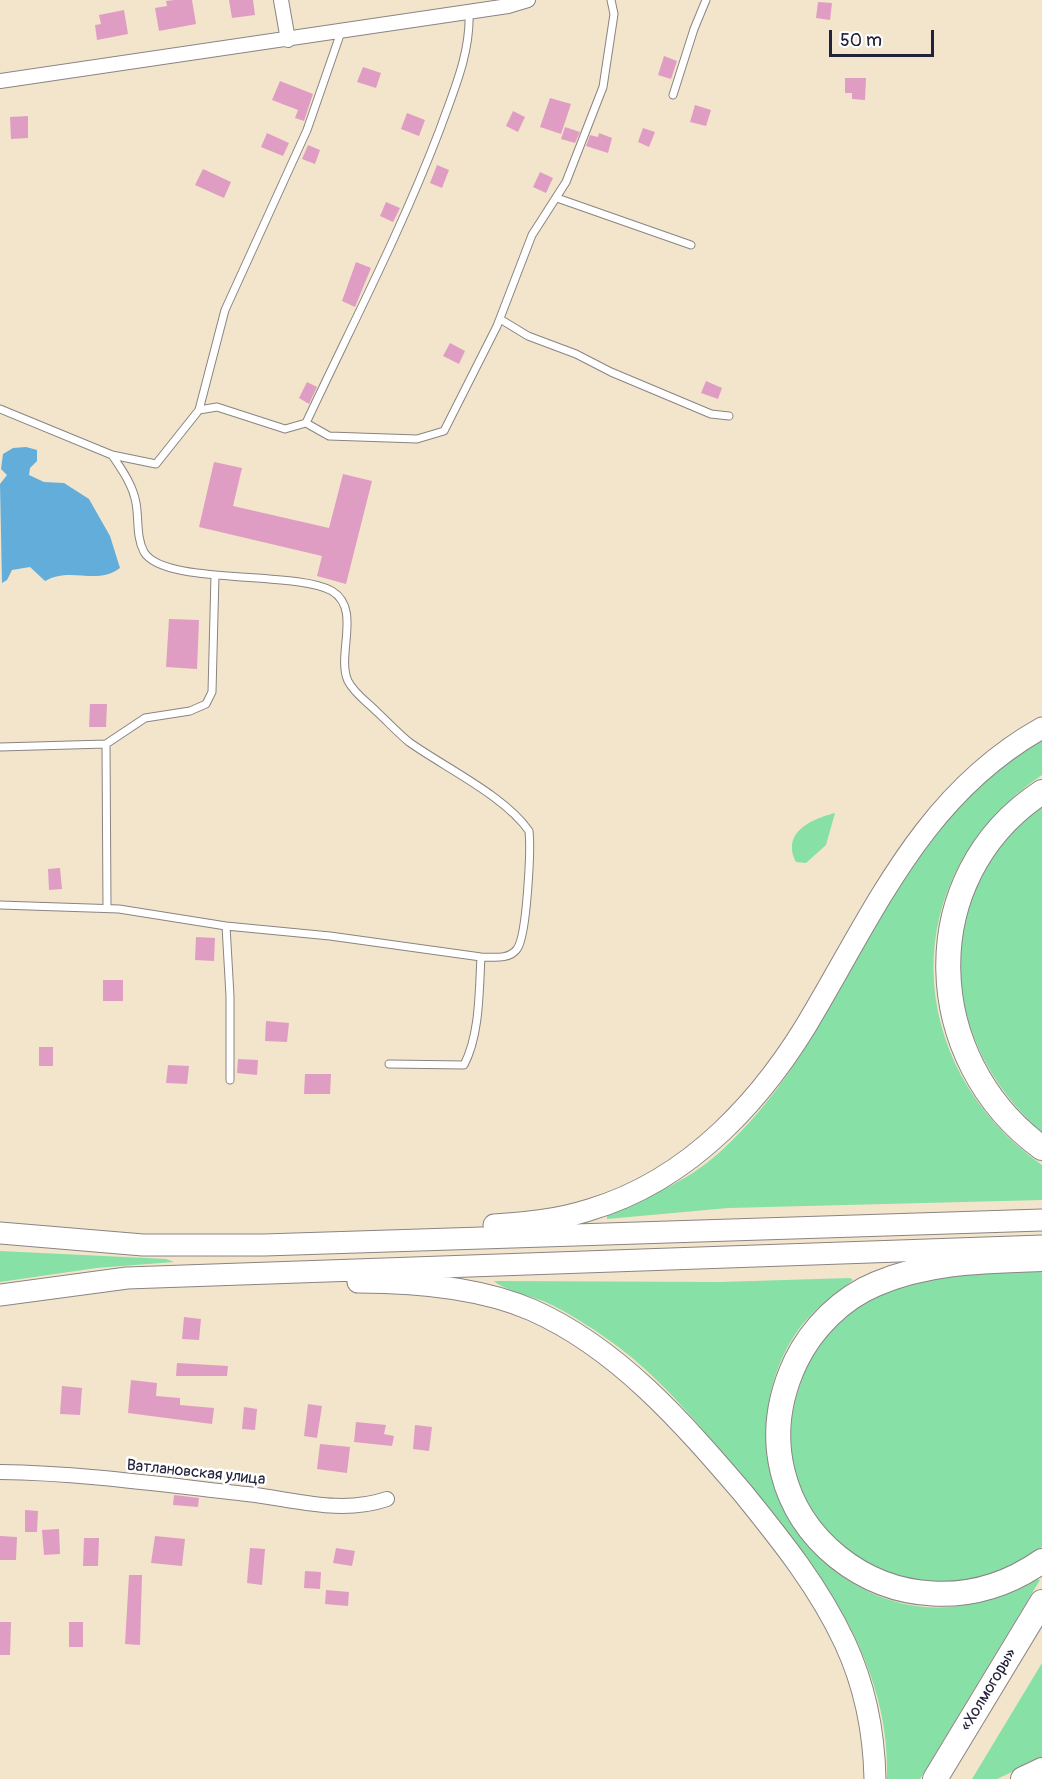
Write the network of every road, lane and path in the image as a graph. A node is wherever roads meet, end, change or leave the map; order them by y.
1 (281, 0) edge
2 (528, 0) edge
3 (611, 0) edge
4 (706, 0) edge
5 (469, 11) junction
6 (341, 32) junction
7 (288, 40) junction
8 (0, 81) edge
9 (673, 95) dead end
10 (557, 198) junction
11 (691, 245) dead end
12 (500, 319) junction
13 (0, 409) edge
14 (199, 411) junction
15 (729, 416) dead end
16 (306, 423) junction
17 (112, 455) junction
18 (215, 575) junction
19 (1042, 728) edge
20 (106, 744) junction
21 (0, 747) edge
22 (1042, 792) edge
23 (0, 905) edge
24 (107, 908) junction
25 (226, 926) junction
26 (481, 957) junction
27 (389, 1064) dead end
28 (230, 1080) dead end
29 (1042, 1148) edge
30 (1042, 1220) edge
31 (0, 1233) edge
32 (264, 1245) junction
33 (1042, 1246) edge
34 (1042, 1259) edge
35 (211, 1274) junction
36 (0, 1295) edge
37 (0, 1472) edge
38 (387, 1499) dead end
39 (1042, 1561) edge
40 (1042, 1602) edge
41 (1042, 1633) edge
42 (1042, 1770) edge
43 (875, 1779) edge
44 (935, 1779) edge
45 (954, 1779) edge
46 (1023, 1779) edge

1 - 7 street
2 - 5 street
3 - 10 lane
4 - 9 lane
5 - 6 street
5 - 16 lane
6 - 7 street
6 - 14 lane
7 - 8 street
10 - 11 lane
10 - 12 lane
12 - 15 lane
12 - 16 lane
13 - 17 lane
14 - 16 lane
14 - 17 lane
17 - 18 lane
18 - 20 lane
18 - 26 lane
19 - 32 main road
20 - 21 lane
20 - 24 lane
22 - 29 highway
23 - 24 lane
24 - 25 lane
25 - 26 lane
25 - 28 lane
26 - 27 lane
30 - 32 main road
31 - 32 main road
33 - 35 main road
34 - 39 highway
35 - 36 main road
35 - 43 main road
37 - 38 street, Ватлановская улица
40 - 44 highway, «Холмогоры»
41 - 45 highway, «Холмогоры»
42 - 46 highway

